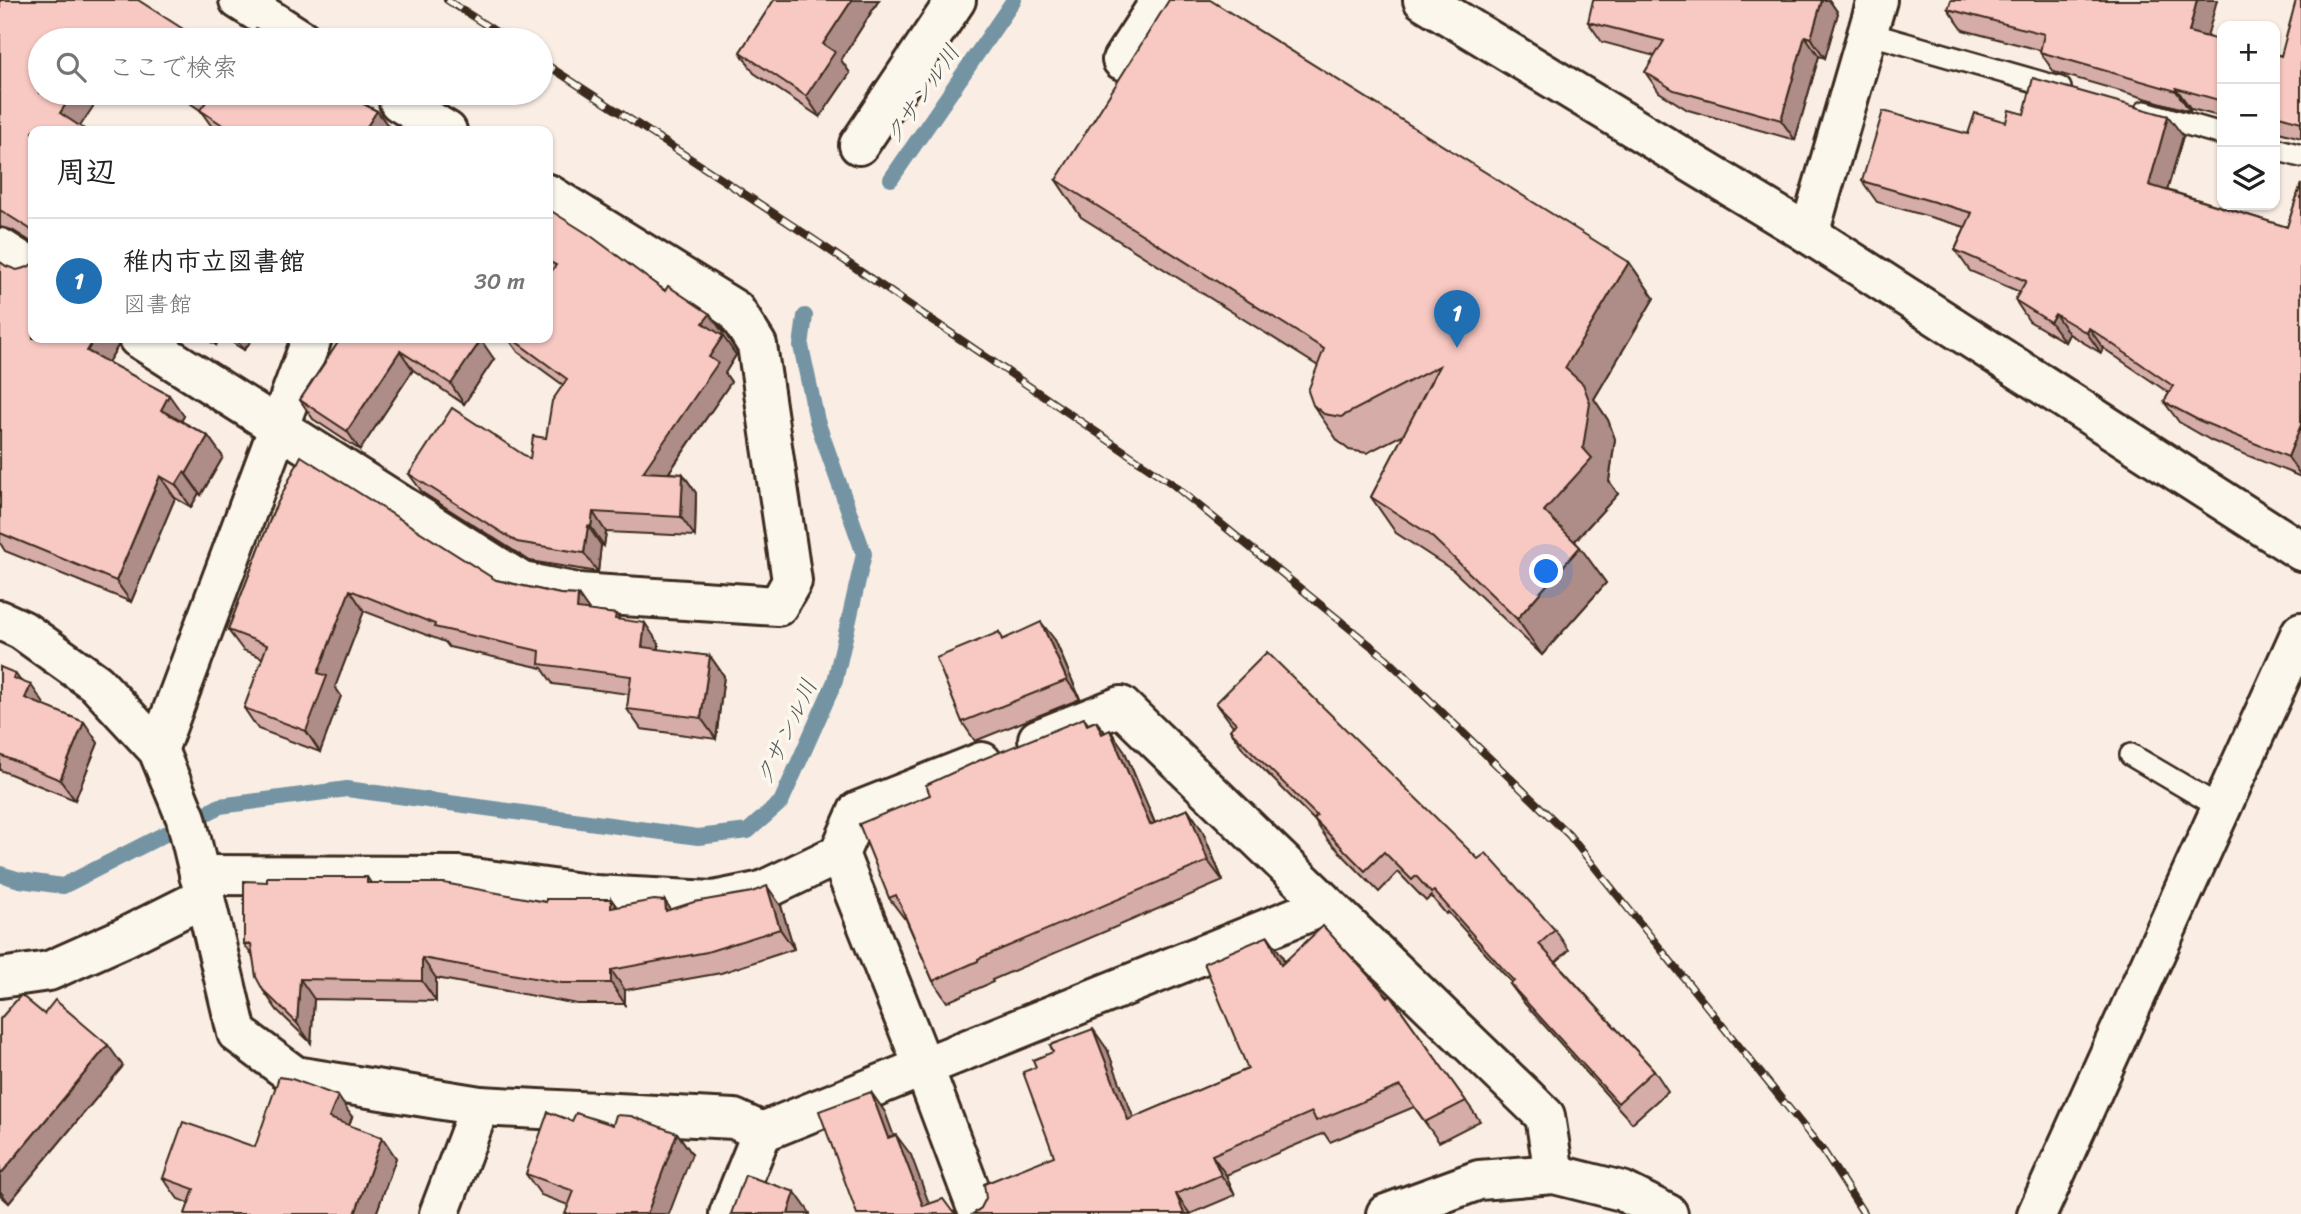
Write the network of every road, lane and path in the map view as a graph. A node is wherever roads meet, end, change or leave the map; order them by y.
1 (239, 0) edge
2 (956, 0) edge
3 (1161, 0) edge
4 (1423, 0) edge
5 (1872, 17) edge
6 (283, 28) edge
7 (1122, 60) dead end
8 (2078, 93) edge
9 (2130, 108) edge
10 (391, 109) edge
11 (434, 126) edge
12 (2217, 133) edge
13 (859, 145) dead end
14 (2280, 150) edge
15 (2301, 156) edge
16 (553, 197) edge
17 (1809, 234) junction
18 (0, 248) edge
19 (28, 267) edge
20 (146, 343) edge
21 (310, 343) edge
22 (278, 429) junction
23 (2301, 551) edge
24 (0, 620) edge
25 (2301, 632) edge
26 (158, 750) junction
27 (2131, 755) dead end
28 (2221, 808) junction
29 (839, 854) junction
30 (202, 886) junction
31 (1326, 905) junction
32 (0, 978) edge
33 (924, 1068) junction
34 (480, 1106) junction
35 (762, 1132) junction
36 (1554, 1174) junction
37 (439, 1214) edge
38 (729, 1214) edge
39 (979, 1214) edge
40 (1386, 1214) edge
41 (1668, 1214) edge
42 (2037, 1214) edge

1 - 6 street
2 - 13 street
3 - 7 street
4 - 17 street
5 - 8 lane
5 - 17 street
9 - 12 lane
10 - 11 street
14 - 15 lane
16 - 22 street
17 - 23 street
18 - 19 street
20 - 22 street
21 - 22 street
22 - 26 street
24 - 26 street
25 - 28 street
26 - 30 street
27 - 28 lane
28 - 42 street
29 - 30 street
29 - 31 street
29 - 33 street
30 - 32 street
30 - 34 street
31 - 33 street
31 - 36 street
33 - 35 street
33 - 39 street
34 - 35 street
34 - 37 street
35 - 38 street
36 - 40 street
36 - 41 street

